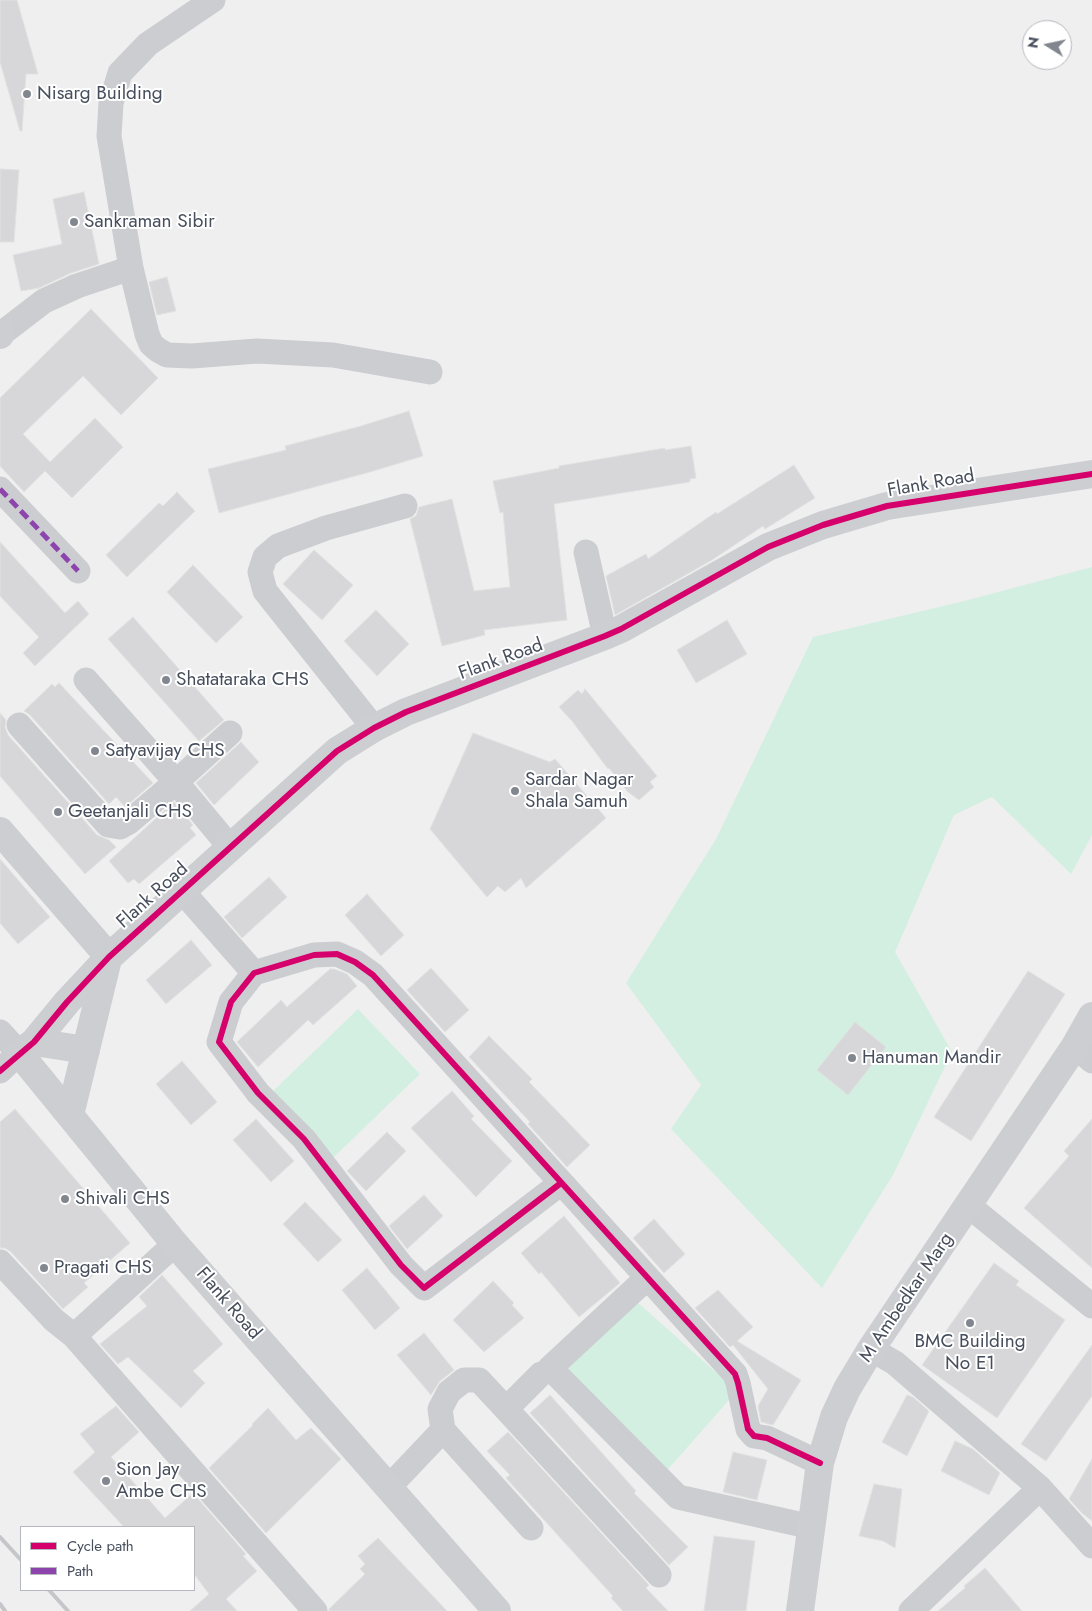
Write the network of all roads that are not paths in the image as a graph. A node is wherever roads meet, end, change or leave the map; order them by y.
1 (213, 0) edge
2 (131, 268) junction
3 (0, 334) edge
4 (430, 372) dead end
5 (1092, 474) edge
6 (0, 488) edge
7 (405, 506) dead end
8 (586, 552) dead end
9 (78, 571) dead end
10 (605, 636) junction
11 (86, 680) dead end
12 (19, 725) dead end
13 (374, 728) junction
14 (230, 733) dead end
15 (176, 782) junction
16 (0, 831) edge
17 (230, 847) junction
18 (182, 891) junction
19 (109, 957) junction
20 (254, 973) junction
21 (1092, 1016) edge
22 (0, 1032) edge
23 (86, 1050) junction
24 (1084, 1053) edge
25 (18, 1055) edge
26 (70, 1115) junction
27 (561, 1183) junction
28 (968, 1206) junction
29 (175, 1244) junction
30 (0, 1262) edge
31 (647, 1278) junction
32 (1092, 1306) edge
33 (74, 1336) junction
34 (871, 1349) junction
35 (541, 1374) dead end
36 (506, 1409) junction
37 (443, 1430) junction
38 (820, 1463) junction
39 (389, 1487) junction
40 (1040, 1488) junction
41 (812, 1527) junction
42 (531, 1528) dead end
43 (1092, 1546) edge
44 (659, 1575) dead end
45 (315, 1611) edge
46 (497, 1611) edge
47 (800, 1611) edge
48 (911, 1611) edge

1 - 2 street
2 - 3 street
2 - 4 street
5 - 10 street, Flank Road
6 - 9 street
7 - 13 street
8 - 10 street
10 - 13 street, Flank Road
11 - 15 street
12 - 15 street
13 - 17 street, Flank Road
14 - 15 street
15 - 17 street
16 - 19 street
17 - 18 street, Flank Road
18 - 19 street, Flank Road
18 - 20 street
19 - 23 street
19 - 25 street, Flank Road
20 - 27 street
20 - 27 street
21 - 24 street, M Ambedkar Marg
22 - 25 street
23 - 25 street
23 - 26 street
24 - 28 street, M Ambedkar Marg
25 - 26 street, Flank Road
26 - 29 street, Flank Road
27 - 31 street
28 - 32 street
28 - 34 street, M Ambedkar Marg
29 - 33 street
29 - 39 street, Flank Road
30 - 33 street
31 - 38 street
31 - 41 street
33 - 45 street
34 - 38 street, M Ambedkar Marg
34 - 40 street
35 - 36 street
36 - 37 street
36 - 44 street
37 - 39 street
37 - 42 street
38 - 41 street, M Ambedkar Marg
39 - 46 street, Flank Road
40 - 43 street
40 - 48 street
41 - 47 street, M Ambedkar Marg

